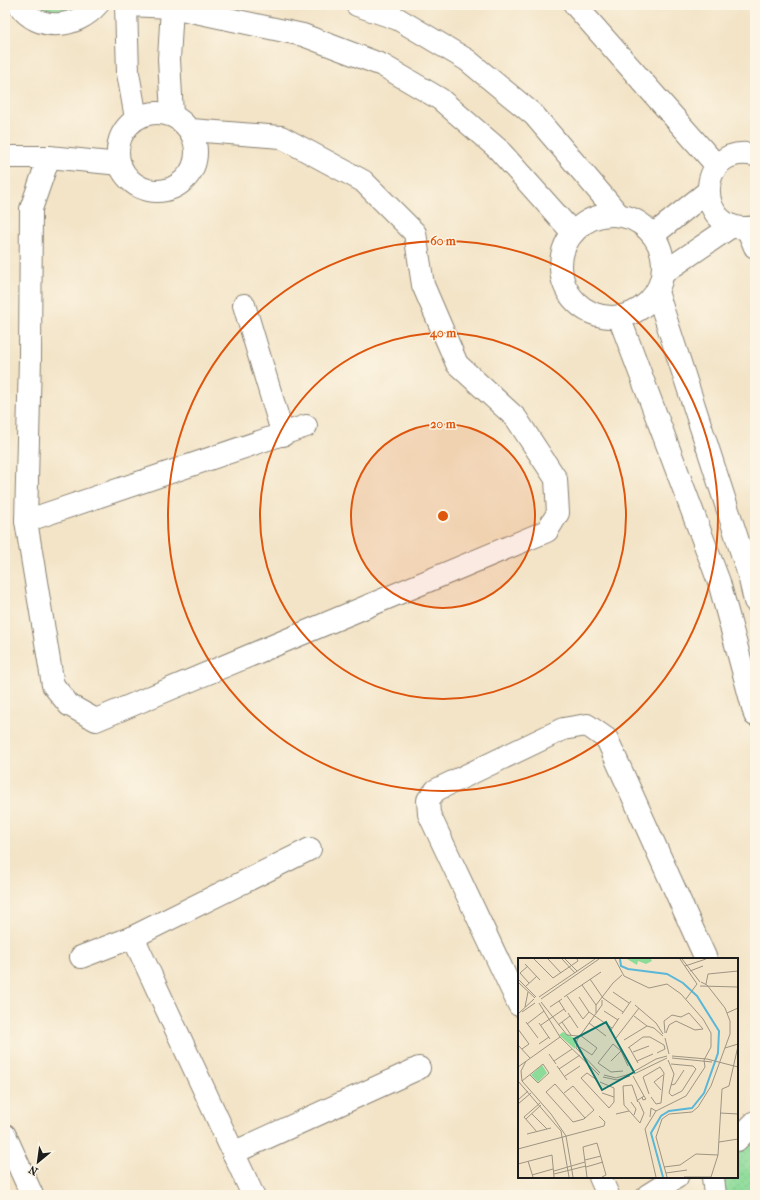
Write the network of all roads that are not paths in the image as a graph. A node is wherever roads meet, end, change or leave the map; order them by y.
1 (20, 5) edge
2 (97, 5) edge
3 (127, 5) edge
4 (357, 5) edge
5 (575, 5) edge
6 (172, 7) junction
7 (172, 115) junction
8 (136, 118) junction
9 (191, 130) junction
10 (755, 155) edge
11 (5, 157) edge
12 (49, 157) junction
13 (120, 164) junction
14 (717, 166) junction
15 (707, 192) junction
16 (619, 215) junction
17 (747, 232) edge
18 (573, 233) junction
19 (653, 235) junction
20 (660, 283) junction
21 (244, 305) dead end
22 (619, 317) junction
23 (306, 426) dead end
24 (283, 435) junction
25 (26, 521) junction
26 (755, 601) edge
27 (755, 715) edge
28 (310, 848) dead end
29 (132, 937) junction
30 (81, 957) dead end
31 (706, 958) edge
32 (518, 1003) edge
33 (419, 1068) dead end
34 (755, 1122) edge
35 (5, 1135) edge
36 (738, 1139) edge
37 (233, 1153) junction
38 (600, 1178) edge
39 (675, 1178) edge
40 (713, 1178) edge
41 (32, 1195) edge
42 (253, 1195) edge
43 (608, 1195) edge
44 (648, 1195) edge
45 (714, 1195) edge

1 - 2 street
3 - 6 street
3 - 8 street
4 - 16 street
5 - 14 street
6 - 7 street
6 - 18 street
7 - 8 street
7 - 9 street
8 - 13 street
9 - 13 street
9 - 25 street
10 - 14 street
11 - 12 street
12 - 13 street
12 - 25 street
14 - 15 street
15 - 17 street
15 - 19 street
16 - 18 street
16 - 19 street
17 - 20 street
18 - 22 street
19 - 20 street
20 - 22 street
20 - 26 street
21 - 24 street
22 - 27 street
23 - 24 street
24 - 25 street
28 - 29 street
29 - 30 street
29 - 37 street
31 - 32 street
33 - 37 street
34 - 36 street
35 - 41 street
37 - 42 street
38 - 43 street
39 - 44 street
40 - 45 street

